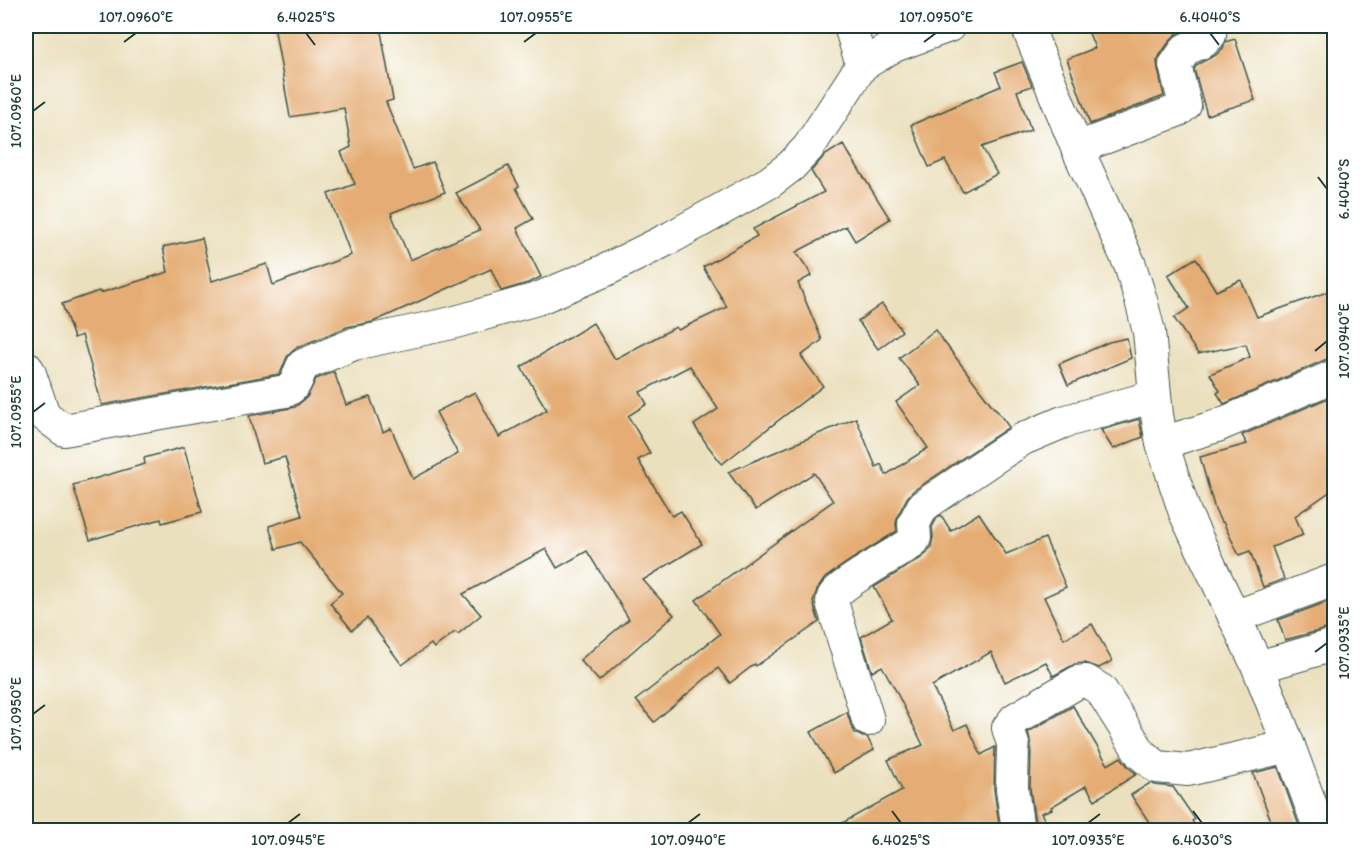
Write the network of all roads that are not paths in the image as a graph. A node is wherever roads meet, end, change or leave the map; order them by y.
1 (850, 26) edge
2 (950, 26) edge
3 (1027, 26) edge
4 (1210, 26) edge
5 (862, 65) junction
6 (1077, 148) junction
7 (26, 367) edge
8 (1335, 376) edge
9 (1155, 396) junction
10 (1162, 443) junction
11 (1335, 580) edge
12 (1234, 617) junction
13 (1335, 645) edge
14 (1258, 667) junction
15 (868, 720) dead end
16 (1289, 746) junction
17 (1018, 831) edge
18 (1320, 831) edge

1 - 5 street
2 - 5 street
3 - 6 street
4 - 6 street
5 - 7 street
6 - 9 street
8 - 10 street
9 - 10 street
9 - 15 street
10 - 12 street
11 - 12 street
12 - 14 street
13 - 14 street
14 - 16 street
16 - 17 street
16 - 18 street

